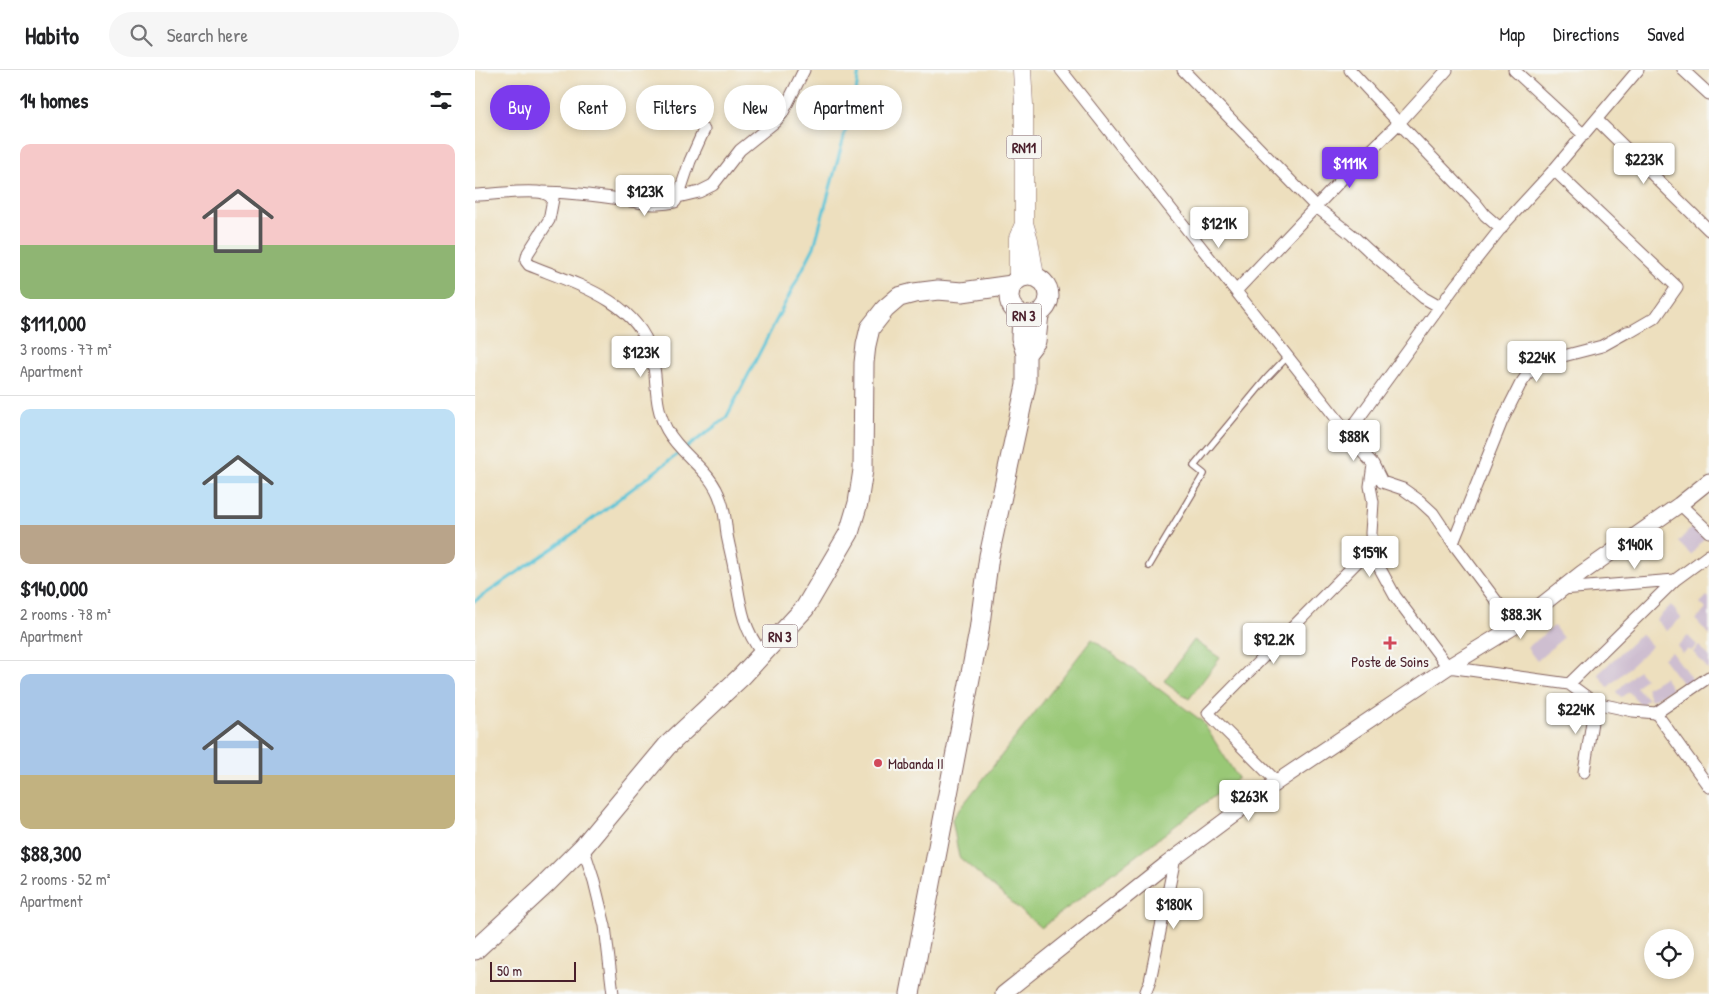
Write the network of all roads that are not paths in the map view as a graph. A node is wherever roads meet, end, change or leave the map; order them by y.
1 (804, 70) edge
2 (1022, 70) edge
3 (1061, 70) edge
4 (1183, 70) edge
5 (1351, 70) edge
6 (1447, 70) edge
7 (1514, 70) edge
8 (1638, 70) edge
9 (1683, 70) edge
10 (1709, 94) edge
11 (1597, 120) junction
12 (1399, 124) junction
13 (704, 130) dead end
14 (1585, 135) junction
15 (1554, 170) junction
16 (542, 192) junction
17 (475, 195) edge
18 (679, 197) junction
19 (1315, 206) junction
20 (1501, 228) junction
21 (1709, 230) edge
22 (1236, 291) junction
23 (1022, 295) junction
24 (1440, 307) junction
25 (1287, 357) junction
26 (1348, 433) junction
27 (1373, 464) junction
28 (1709, 481) edge
29 (1679, 505) junction
30 (1709, 532) edge
31 (1453, 543) junction
32 (1372, 547) junction
33 (1709, 555) edge
34 (1149, 566) dead end
35 (1675, 580) junction
36 (1563, 589) junction
37 (1515, 626) junction
38 (762, 653) junction
39 (1448, 667) junction
40 (1709, 677) edge
41 (1569, 684) junction
42 (1595, 703) junction
43 (1656, 713) junction
44 (1583, 772) dead end
45 (1277, 782) junction
46 (1709, 787) edge
47 (583, 847) junction
48 (1175, 858) junction
49 (475, 950) edge
50 (613, 994) edge
51 (910, 994) edge
52 (1003, 994) edge
53 (1145, 994) edge

1 - 18 street
2 - 23 main road, RN11
3 - 22 street
4 - 19 street
5 - 12 street
6 - 12 street
7 - 14 street
8 - 11 street
9 - 10 street
11 - 14 street
11 - 21 street
12 - 19 street
12 - 20 street
13 - 18 street
14 - 15 street
15 - 20 street
15 - 31 street
16 - 17 street
16 - 18 street
16 - 38 street
19 - 22 street
19 - 24 street
20 - 24 street
22 - 25 street
23 - 38 highway, RN 3
23 - 51 highway, RN 3
24 - 26 street
25 - 26 street
25 - 34 lane
26 - 27 street
27 - 31 street
27 - 32 street
28 - 29 main road
29 - 30 street
29 - 36 main road
31 - 37 street
32 - 39 street
32 - 45 street
33 - 35 street
35 - 36 street
35 - 41 street
36 - 37 main road
37 - 39 main road
38 - 47 highway, RN 3
39 - 41 street
39 - 45 main road
40 - 43 street
41 - 42 street
42 - 43 street
42 - 44 street
43 - 46 street
45 - 48 main road
47 - 49 highway, RN 3
47 - 50 street
48 - 52 main road
48 - 53 street

